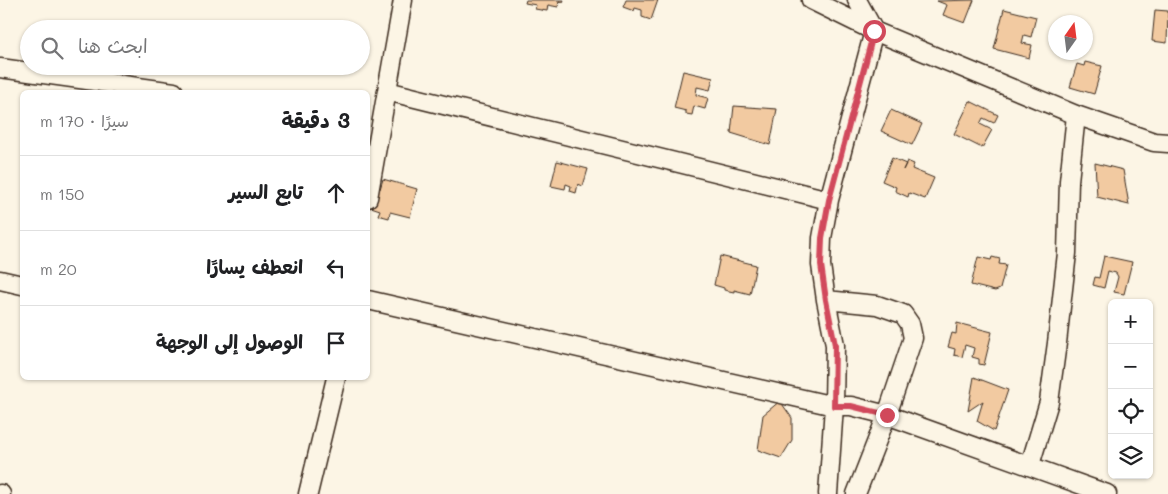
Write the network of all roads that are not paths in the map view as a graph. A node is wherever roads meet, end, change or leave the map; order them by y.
1 (404, 0) edge
2 (812, 0) edge
3 (857, 0) edge
4 (874, 31) junction
5 (0, 68) edge
6 (20, 71) edge
7 (51, 75) edge
8 (160, 90) edge
9 (387, 92) junction
10 (1076, 115) junction
11 (374, 121) edge
12 (1168, 143) edge
13 (370, 172) edge
14 (829, 200) junction
15 (0, 280) edge
16 (20, 285) edge
17 (370, 300) edge
18 (826, 300) junction
19 (336, 380) edge
20 (834, 406) junction
21 (887, 415) junction
22 (1030, 465) junction
23 (308, 494) edge
24 (828, 494) edge
25 (856, 494) edge
26 (1107, 494) edge

1 - 9 street
2 - 4 street
3 - 4 street
4 - 10 street
4 - 14 street
5 - 6 street
7 - 8 street
9 - 11 street
9 - 14 street
10 - 12 street
10 - 22 street
11 - 13 street
14 - 18 street
15 - 16 street
17 - 20 street
18 - 20 street
18 - 21 street
19 - 23 street
20 - 21 street
20 - 24 street
21 - 22 street
21 - 25 street
22 - 26 street

